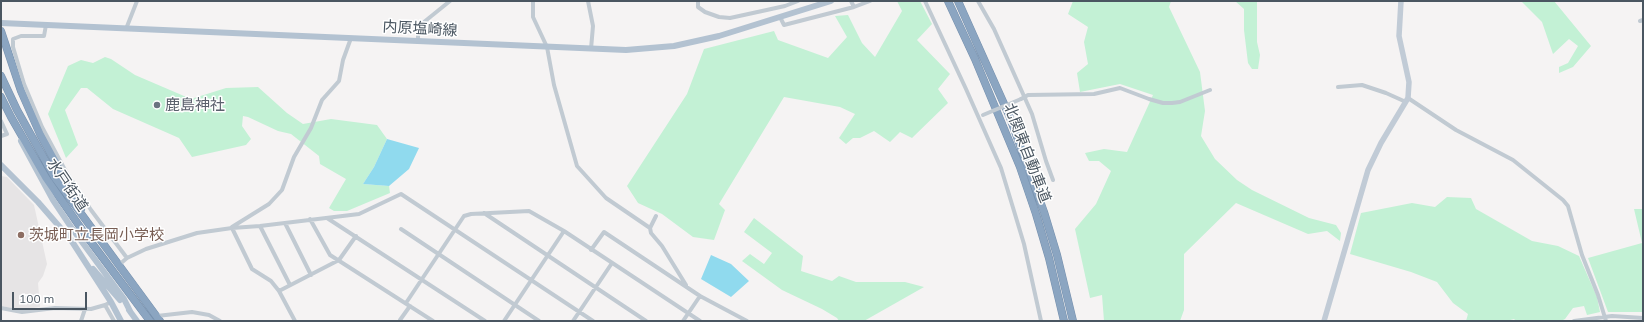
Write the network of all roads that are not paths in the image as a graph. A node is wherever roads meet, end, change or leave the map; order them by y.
1 (137, 1) edge
2 (450, 1) edge
3 (533, 1) edge
4 (588, 1) edge
5 (698, 1) edge
6 (798, 1) edge
7 (831, 1) edge
8 (851, 1) edge
9 (870, 1) edge
10 (925, 1) edge
11 (948, 1) edge
12 (958, 1) edge
13 (978, 1) edge
14 (1401, 1) edge
15 (854, 7) junction
16 (780, 17) junction
17 (1, 23) edge
18 (46, 25) junction
19 (126, 29) junction
20 (1, 30) edge
21 (350, 38) junction
22 (418, 42) junction
23 (547, 47) junction
24 (591, 50) junction
25 (1, 76) edge
26 (1338, 87) dead end
27 (1210, 90) dead end
28 (1, 97) edge
29 (1023, 98) junction
30 (1407, 100) junction
31 (981, 116) junction
32 (10, 117) junction
33 (1, 121) edge
34 (1, 136) edge
35 (1, 165) edge
36 (1053, 180) dead end
37 (483, 213) junction
38 (656, 216) dead end
39 (328, 218) junction
40 (310, 219) junction
41 (285, 223) junction
42 (260, 226) junction
43 (232, 228) junction
44 (650, 228) junction
45 (401, 229) dead end
46 (454, 230) junction
47 (564, 231) junction
48 (94, 233) junction
49 (356, 236) junction
50 (591, 250) junction
51 (80, 252) junction
52 (438, 254) junction
53 (547, 256) junction
54 (127, 258) junction
55 (339, 260) junction
56 (612, 263) junction
57 (120, 264) junction
58 (311, 275) junction
59 (422, 279) junction
60 (531, 280) junction
61 (290, 285) junction
62 (686, 286) junction
63 (596, 287) junction
64 (279, 291) junction
65 (700, 296) junction
66 (108, 304) junction
67 (408, 305) junction
68 (514, 305) junction
69 (1, 308) edge
70 (85, 309) junction
71 (579, 312) junction
72 (131, 313) junction
73 (688, 313) junction
74 (1604, 316) junction
75 (159, 318) edge
76 (1643, 318) edge
77 (400, 320) edge
78 (744, 320) edge
79 (82, 321) edge
80 (114, 321) edge
81 (121, 321) edge
82 (137, 321) edge
83 (150, 321) edge
84 (220, 321) edge
85 (295, 321) edge
86 (433, 321) edge
87 (485, 321) edge
88 (504, 321) edge
89 (539, 321) edge
90 (573, 321) edge
91 (593, 321) edge
92 (646, 321) edge
93 (684, 321) edge
94 (700, 321) edge
95 (1041, 321) edge
96 (1064, 321) edge
97 (1073, 321) edge
98 (1324, 321) edge
99 (1574, 321) edge
100 (1606, 321) edge

1 - 19 street
2 - 22 street
3 - 23 street
4 - 24 street
5 - 6 street
7 - 16 main road, 内原塩崎線
8 - 15 street
9 - 15 street
10 - 31 street
11 - 96 highway, 北関東自動車道
12 - 97 highway, 北関東自動車道
13 - 29 street
14 - 30 street
15 - 16 street
16 - 24 main road, 内原塩崎線
17 - 18 main road, 内原塩崎線
18 - 19 main road, 内原塩崎線
18 - 54 street
19 - 21 main road, 内原塩崎線
20 - 48 highway
21 - 22 main road, 内原塩崎線
21 - 43 street
22 - 23 main road, 内原塩崎線
23 - 24 main road, 内原塩崎線
23 - 44 street
25 - 48 highway
26 - 30 street
27 - 29 street
28 - 32 highway, 水戸街道
29 - 31 street, bridge
29 - 36 street
30 - 74 street
30 - 98 street
31 - 95 street
32 - 72 main road
32 - 83 highway, 水戸街道
33 - 34 street
35 - 51 main road
37 - 46 street
37 - 47 street
37 - 53 street
38 - 44 street
39 - 40 street
39 - 46 street
39 - 49 street
40 - 41 street
40 - 55 street
41 - 42 street
41 - 58 street
42 - 43 street
42 - 61 street
43 - 54 street
43 - 64 street
44 - 62 street
45 - 52 street
46 - 52 street
46 - 60 street
47 - 50 street
47 - 53 street
48 - 57 highway
49 - 55 street
49 - 59 street
50 - 56 street
50 - 62 street
51 - 66 main road
51 - 72 main road
52 - 59 street
52 - 68 street
53 - 60 street
53 - 63 street
54 - 57 street
55 - 58 street
55 - 67 street
56 - 63 street
56 - 73 street
57 - 75 highway
58 - 61 street
59 - 67 street
59 - 87 street
60 - 68 street
60 - 71 street
61 - 64 street
62 - 65 street
63 - 71 street
63 - 92 street
64 - 85 street
65 - 73 street
65 - 78 street
66 - 70 street
66 - 80 street
66 - 81 main road
67 - 77 street
67 - 86 street
68 - 88 street
68 - 89 street
69 - 70 street
70 - 79 street
71 - 90 street
71 - 91 street
72 - 82 main road
73 - 93 street
73 - 94 street
74 - 76 street
74 - 99 street
74 - 100 street
75 - 84 street

